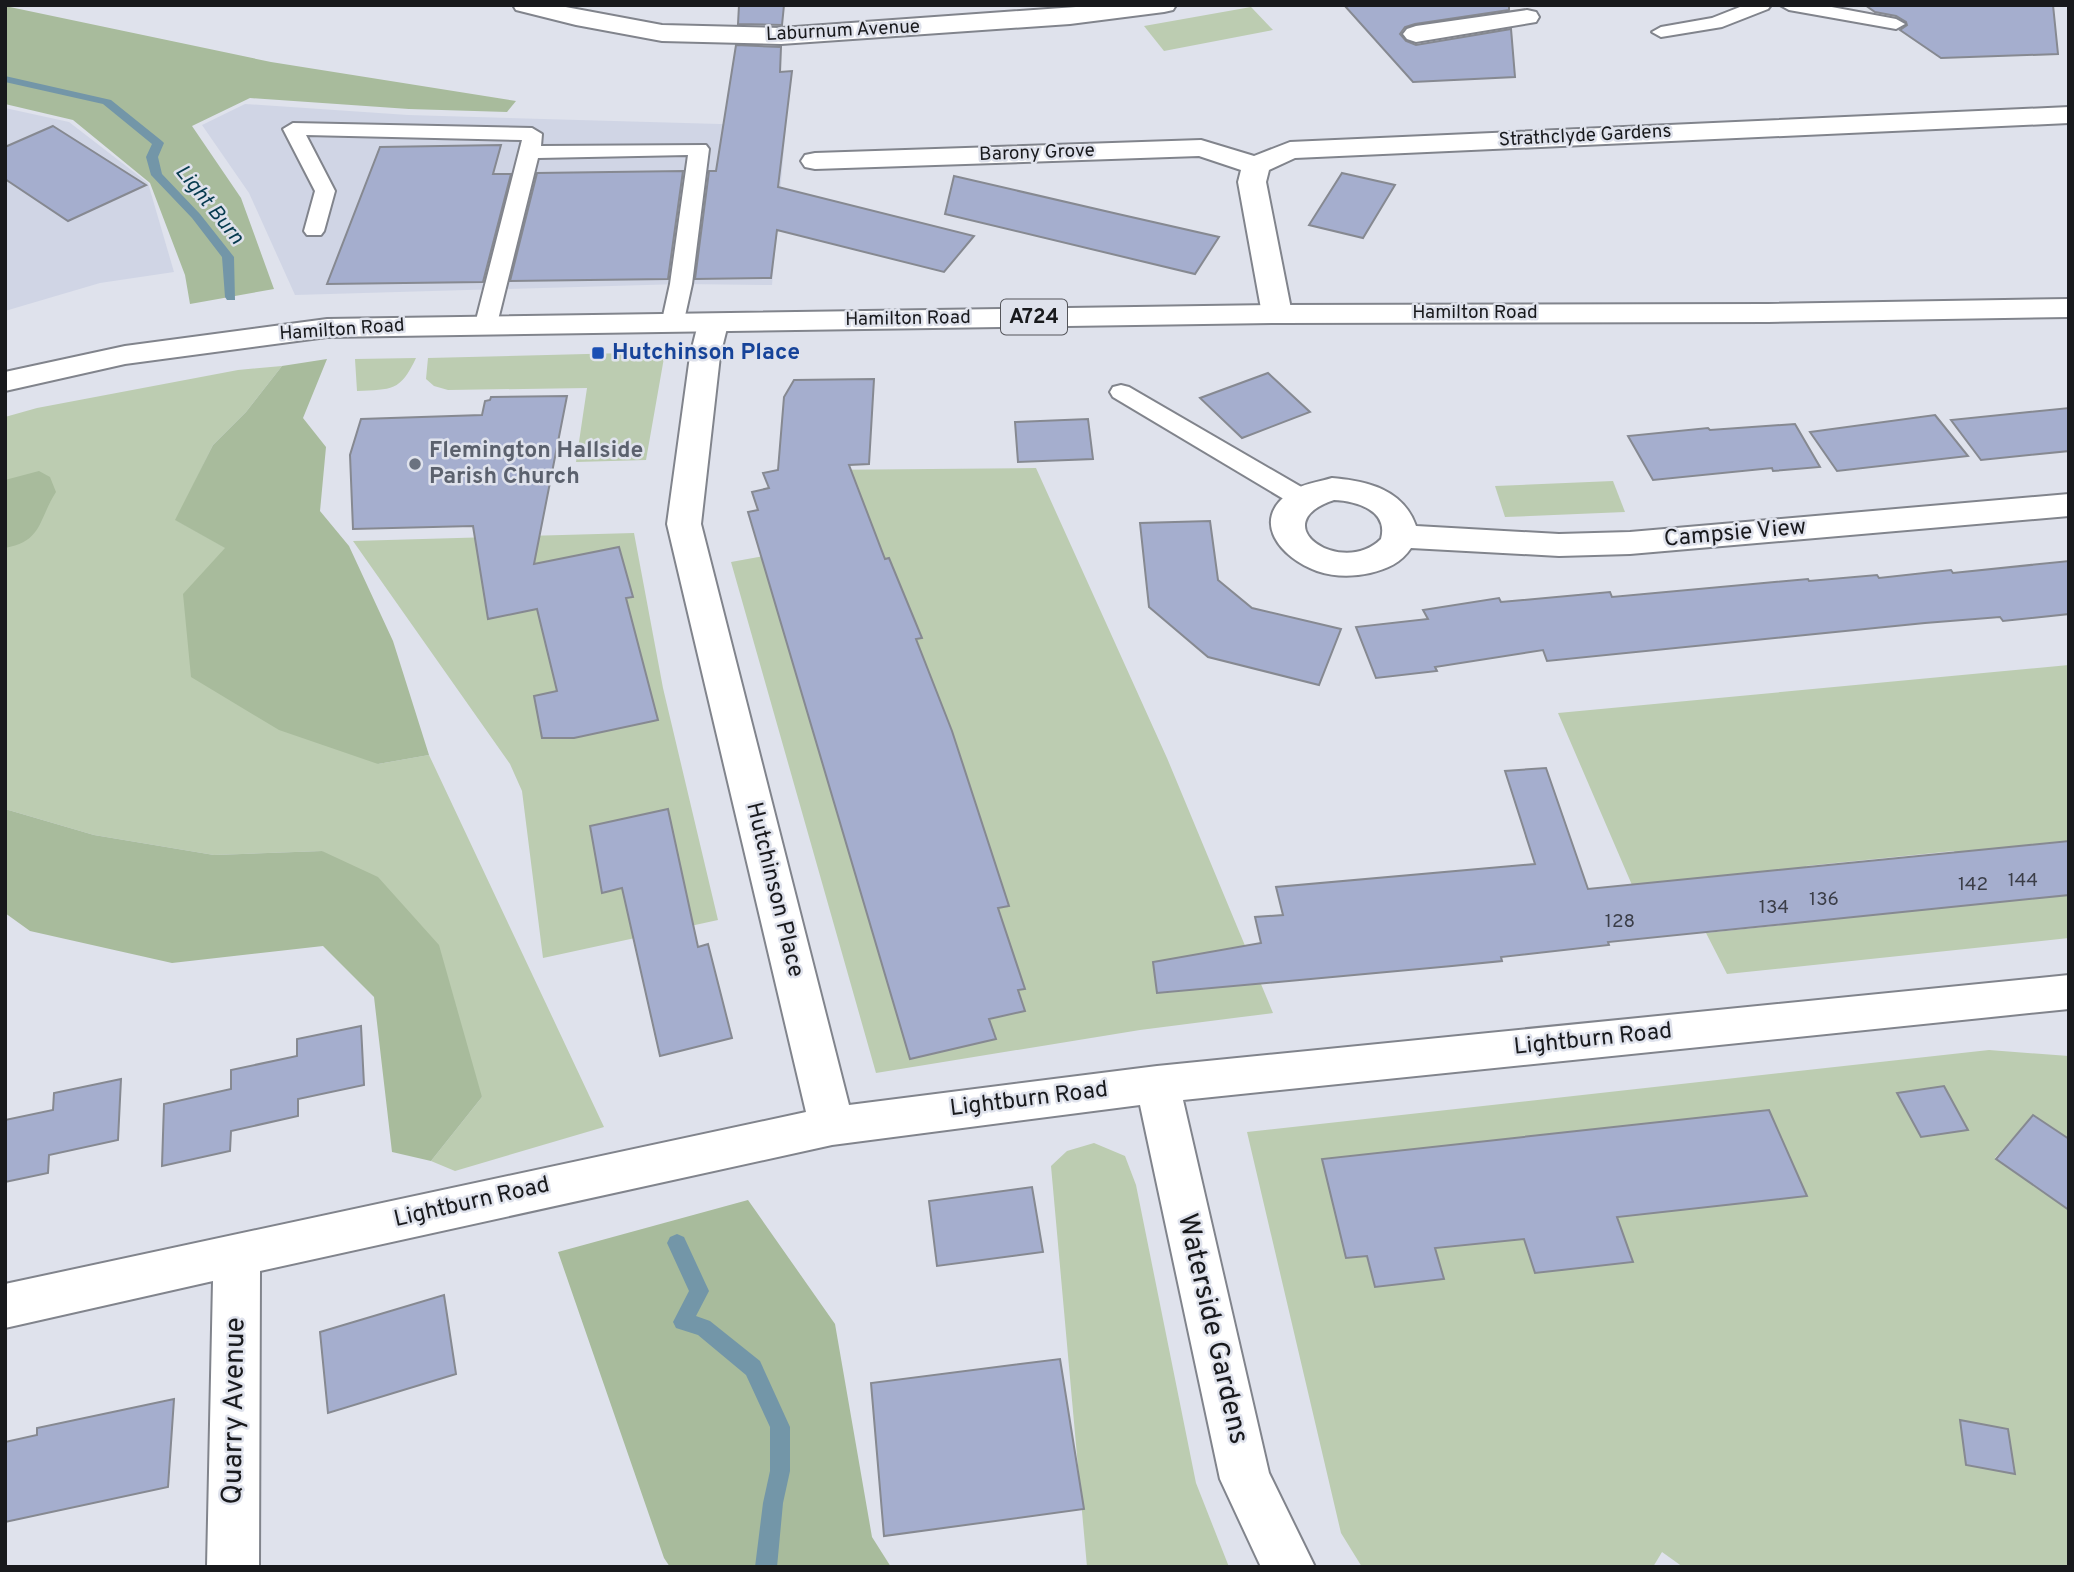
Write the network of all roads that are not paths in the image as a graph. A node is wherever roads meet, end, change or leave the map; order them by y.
1 (525, 5) edge
2 (1164, 5) edge
3 (1452, 5) edge
4 (1762, 5) edge
5 (1790, 5) edge
6 (960, 15) edge
7 (1527, 16) dead end
8 (1896, 24) dead end
9 (1471, 26) junction
10 (1661, 32) dead end
11 (1416, 34) dead end
12 (2069, 114) edge
13 (530, 152) junction
14 (815, 161) dead end
15 (1256, 166) junction
16 (314, 231) dead end
17 (2069, 309) edge
18 (1277, 314) junction
19 (486, 324) junction
20 (713, 324) junction
21 (672, 325) junction
22 (5, 382) edge
23 (1121, 391) dead end
24 (1301, 498) junction
25 (2069, 505) edge
26 (1401, 536) junction
27 (2069, 992) edge
28 (1157, 1083) junction
29 (832, 1126) junction
30 (237, 1256) junction
31 (5, 1306) edge
32 (233, 1567) edge
33 (1289, 1567) edge

1 - 6 street, Laburnum Avenue
2 - 6 street, Laburnum Avenue
3 - 9 street
4 - 10 lane
5 - 8 lane
7 - 9 street
9 - 11 street
12 - 15 street, Strathclyde Gardens
13 - 16 lane
13 - 19 lane
13 - 21 lane
14 - 15 street, Barony Grove
15 - 18 street
17 - 18 street, Hamilton Road / A724
18 - 20 street, Hamilton Road / A724
19 - 21 street, Hamilton Road / A724
19 - 22 street, Hamilton Road / A724
20 - 21 street, Hamilton Road / A724
20 - 29 street, Hutchinson Place
23 - 24 lane
24 - 26 street
24 - 26 street
25 - 26 street, Campsie View
27 - 28 street, Lightburn Road
28 - 29 street, Lightburn Road
28 - 33 street, Waterside Gardens
29 - 30 street, Lightburn Road
30 - 31 street, Lightburn Road
30 - 32 street, Quarry Avenue

